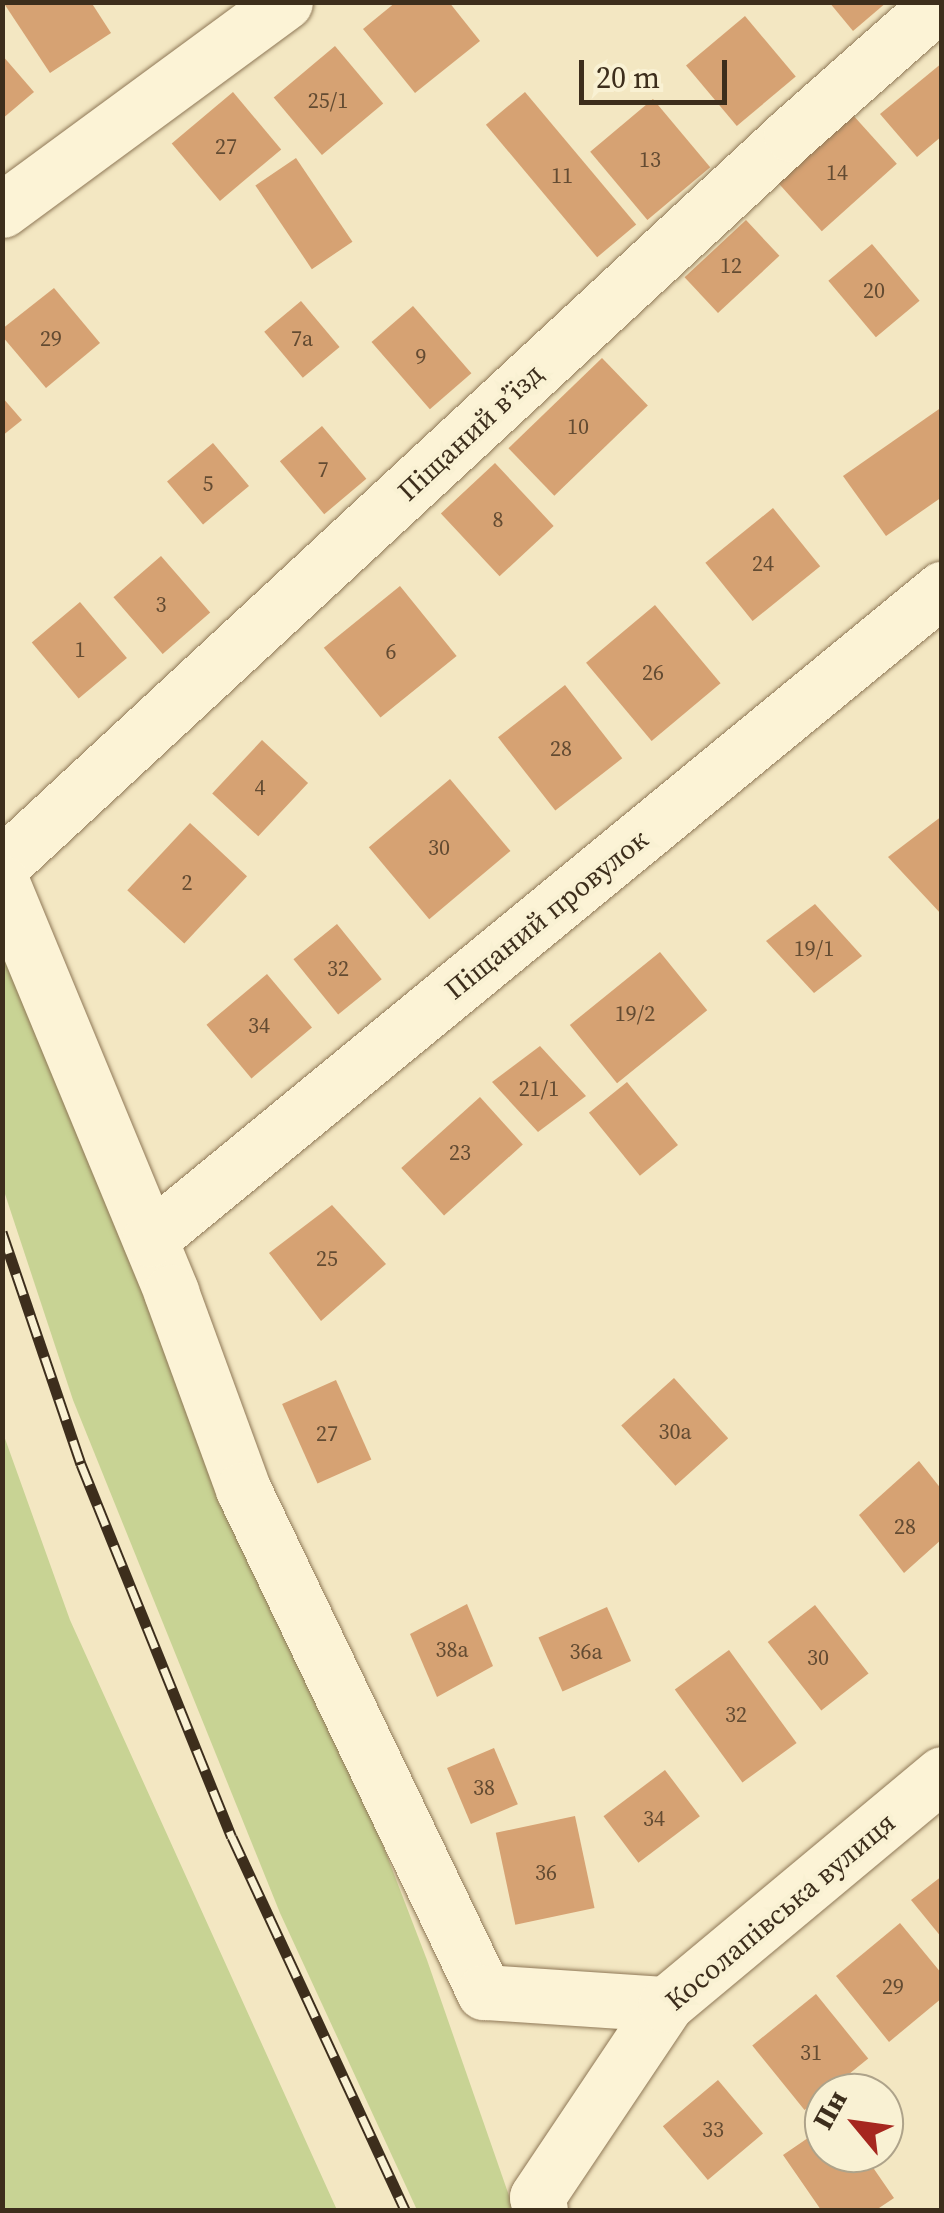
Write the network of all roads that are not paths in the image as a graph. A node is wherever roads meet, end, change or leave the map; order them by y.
1 (286, 2) edge
2 (940, 2) edge
3 (2, 210) edge
4 (942, 589) edge
5 (2, 865) edge
6 (2, 884) edge
7 (150, 1239) junction
8 (942, 1774) edge
9 (666, 2004) junction
10 (540, 2210) edge

1 - 3 street
2 - 5 street, Піщаний в’їзд
4 - 7 street, Піщаний провулок
6 - 7 street
7 - 9 street
8 - 9 street, Косолапівська вулиця
9 - 10 street, Косолапівська вулиця

